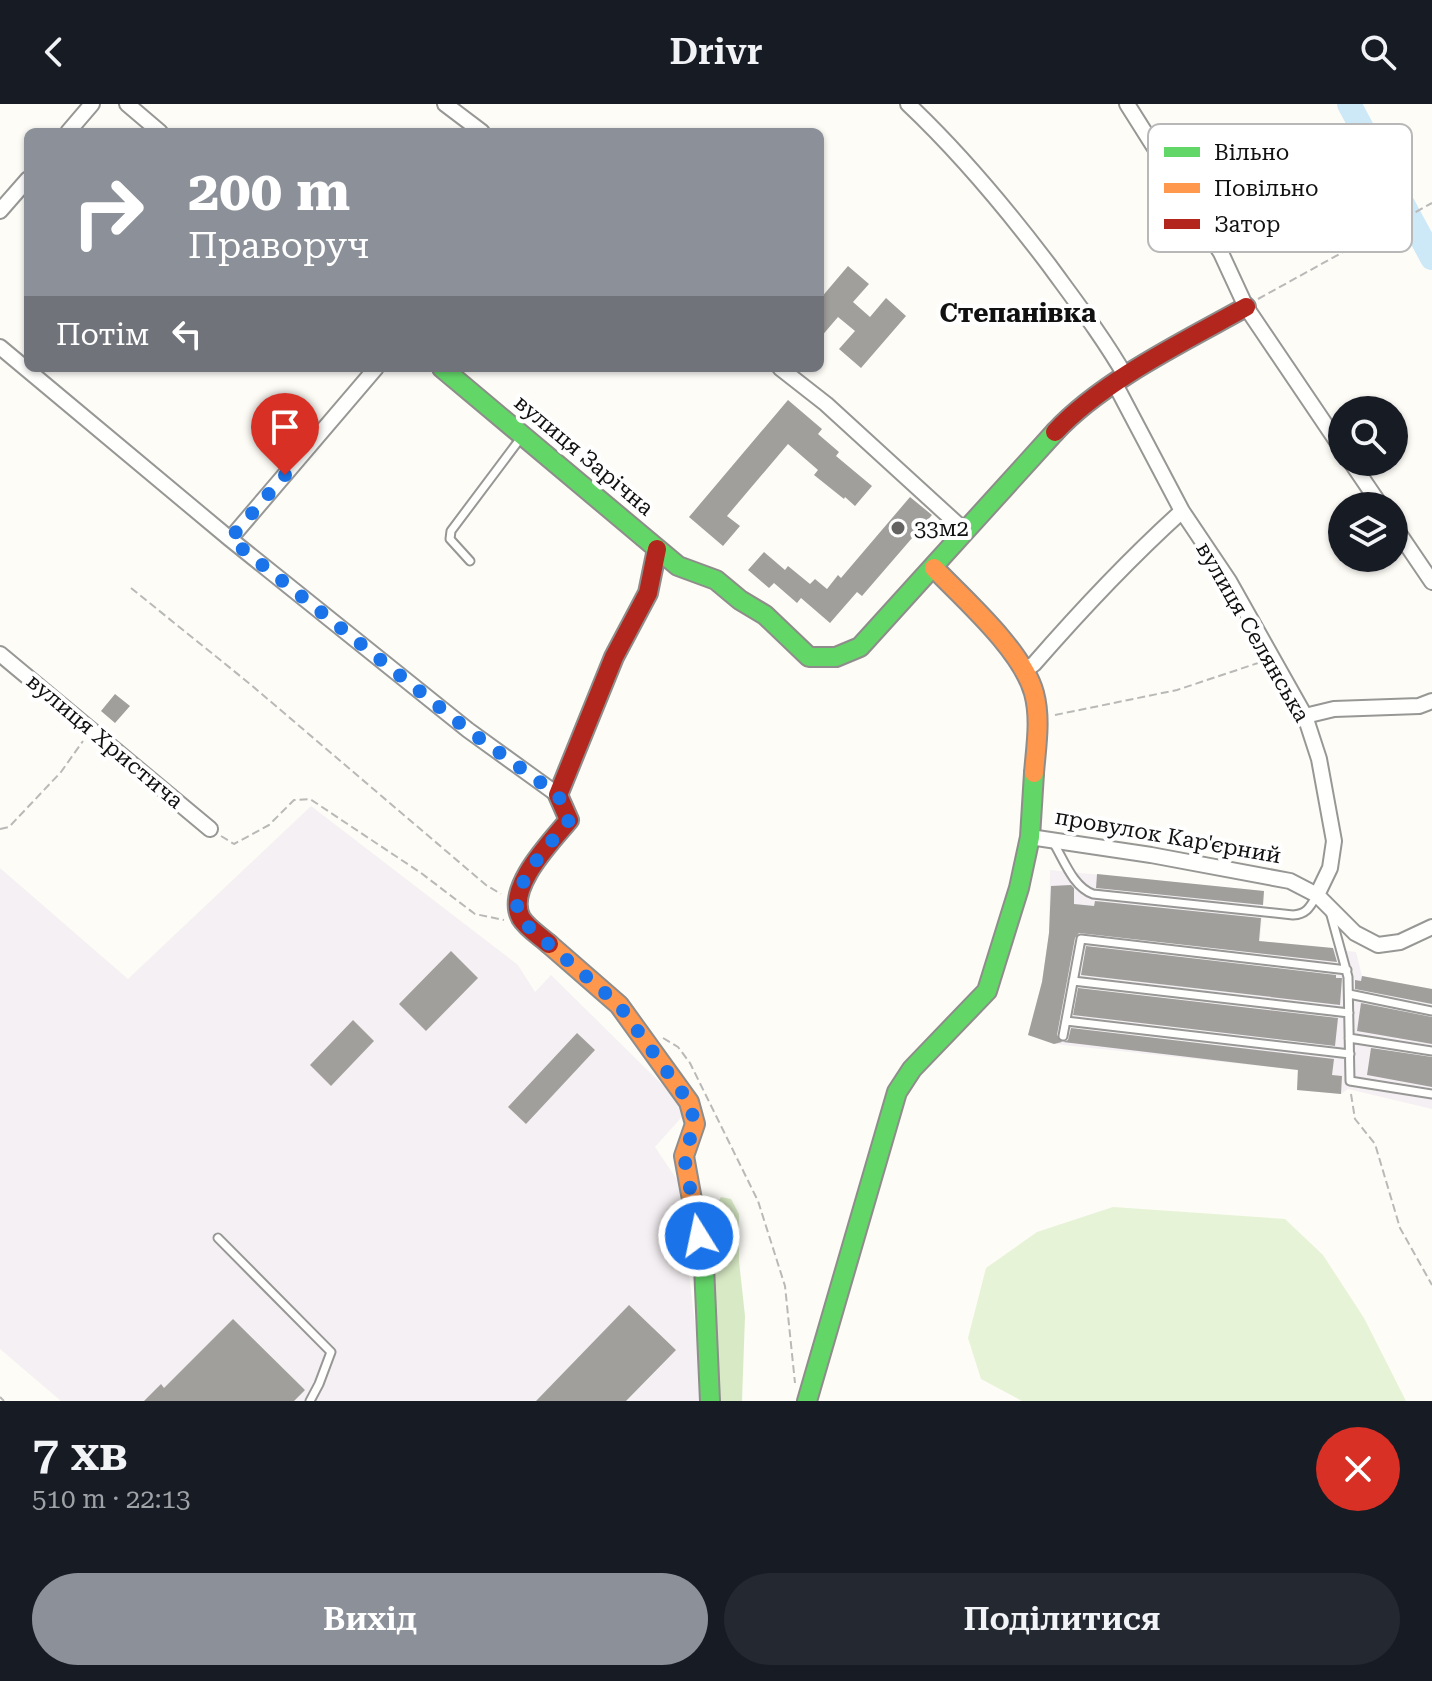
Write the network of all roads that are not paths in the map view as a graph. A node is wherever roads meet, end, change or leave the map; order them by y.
1 (92, 104) edge
2 (127, 104) edge
3 (445, 104) edge
4 (908, 104) edge
5 (1127, 104) edge
6 (71, 128) edge
7 (155, 128) edge
8 (477, 128) edge
9 (1148, 137) edge
10 (24, 184) edge
11 (0, 211) edge
12 (1220, 252) edge
13 (1246, 307) junction
14 (0, 347) edge
15 (24, 367) edge
16 (30, 372) edge
17 (373, 372) edge
18 (447, 372) edge
19 (785, 372) edge
20 (1120, 380) junction
21 (1328, 428) edge
22 (523, 435) junction
23 (1182, 511) junction
24 (965, 531) junction
25 (230, 539) junction
26 (1408, 547) edge
27 (657, 549) junction
28 (470, 561) dead end
29 (934, 568) junction
30 (1432, 582) edge
31 (0, 654) edge
32 (1024, 671) junction
33 (1432, 701) edge
34 (1305, 716) junction
35 (558, 795) junction
36 (210, 829) road end
37 (1030, 837) junction
38 (1052, 840) junction
39 (1322, 900) junction
40 (1432, 927) edge
41 (1347, 970) junction
42 (1073, 981) junction
43 (1349, 994) junction
44 (1432, 1011) edge
45 (1349, 1013) junction
46 (1066, 1021) junction
47 (1063, 1036) dead end
48 (1349, 1038) junction
49 (1432, 1051) edge
50 (1350, 1054) junction
51 (1432, 1094) edge
52 (218, 1238) dead end
53 (801, 1394) edge
54 (310, 1401) edge
55 (710, 1401) edge

1 - 6 street
2 - 7 street
3 - 8 street
4 - 20 street, вулиця Селянська
5 - 9 street
10 - 11 street
12 - 13 street
13 - 20 street
13 - 21 street
14 - 15 street
16 - 25 street
17 - 25 street
18 - 22 street, вулиця Зарічна
19 - 24 street
20 - 23 street, вулиця Селянська
20 - 24 street
22 - 27 street, вулиця Зарічна
22 - 28 lane
23 - 32 street
23 - 34 street, вулиця Селянська
24 - 29 street
25 - 35 street
26 - 30 street
27 - 29 street, вулиця Зарічна
27 - 35 street
29 - 32 street, провулок Кар'єрний
31 - 36 street, вулиця Христича
32 - 37 street, провулок Кар'єрний
33 - 34 street
34 - 39 street, вулиця Селянська
35 - 55 street
37 - 38 street, провулок Кар'єрний
37 - 53 street
38 - 39 street, провулок Кар'єрний
38 - 39 lane
39 - 40 street
39 - 41 lane
41 - 42 lane
41 - 43 lane
42 - 45 lane
42 - 46 lane
43 - 44 lane
43 - 45 lane
45 - 48 lane
46 - 47 lane
46 - 50 lane
48 - 49 lane
48 - 50 lane
50 - 51 lane
52 - 54 lane

